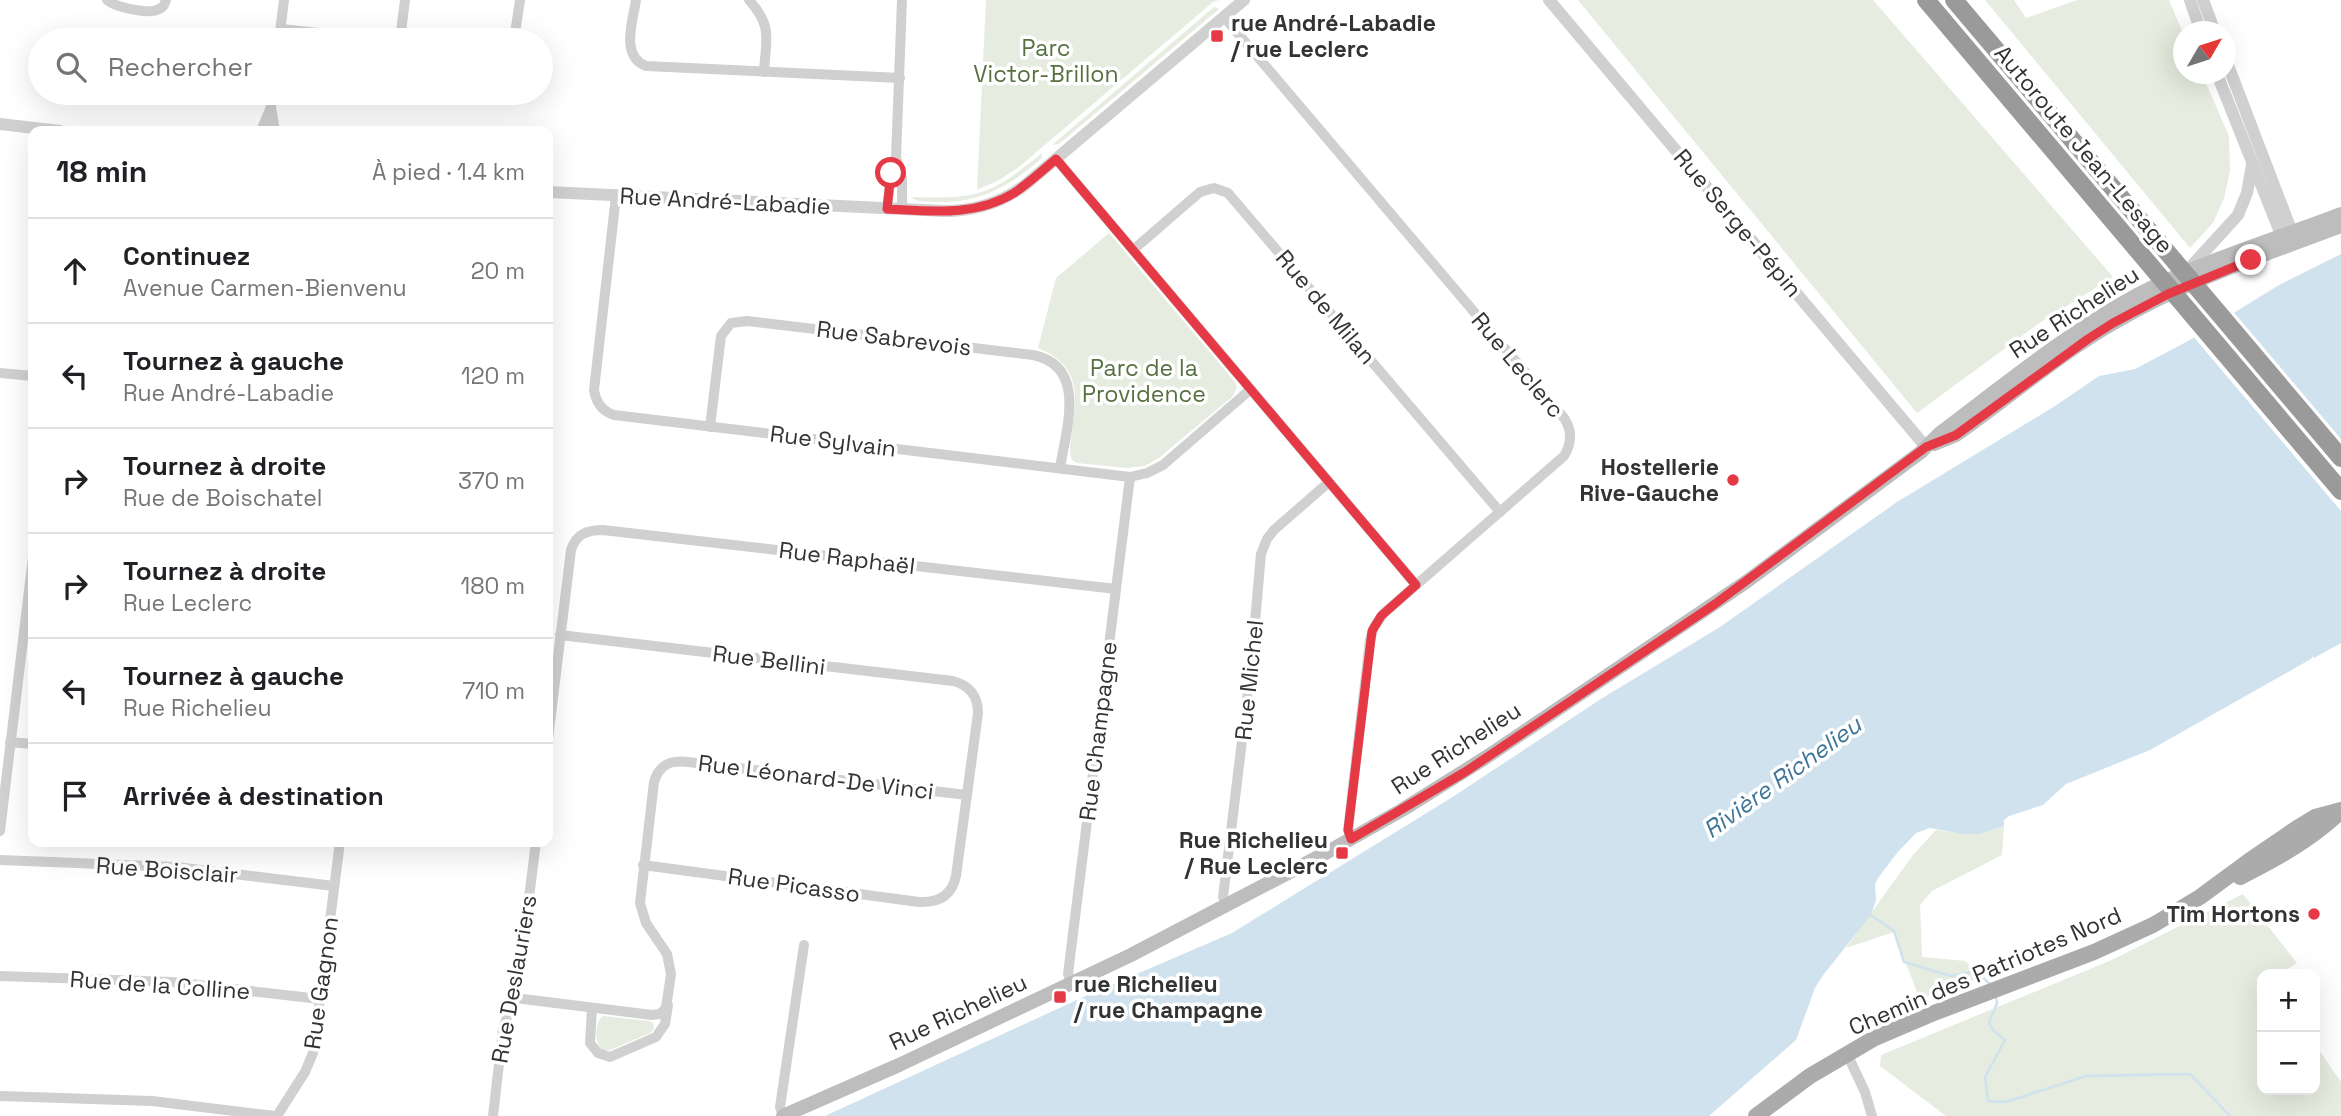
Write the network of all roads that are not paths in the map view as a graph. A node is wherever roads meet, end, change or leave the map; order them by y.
1 (107, 0) edge
2 (166, 0) edge
3 (284, 0) edge
4 (405, 0) edge
5 (520, 0) edge
6 (636, 0) edge
7 (749, 0) edge
8 (902, 0) edge
9 (1244, 0) edge
10 (1549, 0) edge
11 (1926, 0) edge
12 (1954, 0) edge
13 (2190, 0) edge
14 (2203, 0) edge
15 (1224, 17) junction
16 (2198, 21) edge
17 (2211, 21) edge
18 (281, 28) edge
19 (402, 28) edge
20 (516, 28) edge
21 (764, 72) junction
22 (900, 78) junction
23 (2221, 84) edge
24 (2234, 84) edge
25 (271, 107) joint
26 (0, 124) edge
27 (263, 126) edge
28 (274, 126) edge
29 (28, 127) edge
30 (896, 158) junction
31 (1056, 159) junction
32 (2252, 165) junction
33 (553, 192) edge
34 (616, 196) junction
35 (887, 209) junction
36 (902, 209) junction
37 (2341, 214) edge
38 (2341, 226) edge
39 (2289, 240) junction
40 (1133, 250) junction
41 (2186, 273) junction
42 (0, 373) edge
43 (28, 376) edge
44 (1251, 389) junction
45 (710, 427) junction
46 (1926, 447) junction
47 (2341, 458) edge
48 (1060, 468) junction
49 (1130, 477) junction
50 (1329, 482) junction
51 (2341, 491) edge
52 (1500, 512) junction
53 (1416, 585) junction
54 (1116, 589) junction
55 (28, 630) edge
56 (560, 635) junction
57 (553, 696) edge
58 (10, 742) junction
59 (28, 744) edge
60 (967, 795) junction
61 (2, 802) edge
62 (2341, 811) edge
63 (0, 831) edge
64 (1351, 839) junction
65 (339, 847) edge
66 (535, 847) edge
67 (0, 860) edge
68 (643, 865) junction
69 (334, 887) junction
70 (1227, 905) junction
71 (804, 945) dead end
72 (0, 976) edge
73 (1072, 984) junction
74 (516, 998) junction
75 (320, 999) junction
76 (668, 1003) junction
77 (592, 1008) junction
78 (1847, 1054) junction
79 (0, 1096) edge
80 (276, 1116) edge
81 (493, 1116) edge
82 (783, 1116) edge
83 (1756, 1116) edge
84 (1872, 1116) edge

1 - 2 street
3 - 18 street
4 - 19 street
5 - 20 street
6 - 21 street
7 - 21 street
8 - 22 street
9 - 15 street, Rue André-Labadie
10 - 46 street, Rue Serge-Pépin
11 - 51 highway, Autoroute Jean-Lesage, bridge
12 - 47 highway, Autoroute Jean-Lesage, bridge
13 - 16 street
14 - 17 street
15 - 31 street, Rue André-Labadie
15 - 52 street, Rue Leclerc
21 - 22 street
22 - 30 street
23 - 32 street
24 - 39 street
25 - 27 street
25 - 28 street
26 - 29 street
30 - 35 street
30 - 36 street
31 - 36 street, Rue André-Labadie
31 - 40 street
32 - 39 street
32 - 41 street
33 - 34 street, Rue André-Labadie
34 - 35 street, Rue André-Labadie
34 - 45 street, Rue Sylvain
35 - 36 street, Rue André-Labadie
37 - 39 main road, Rue Richelieu
38 - 39 main road, Rue Richelieu
39 - 41 main road, Rue Richelieu
39 - 46 main road, Rue Richelieu
40 - 44 street
40 - 52 street, Rue de Milan
41 - 46 main road, Rue Richelieu
42 - 43 street
44 - 49 street, Rue Sylvain
44 - 50 street
45 - 48 street, Rue Sylvain
45 - 48 street, Rue Sabrevois
46 - 64 main road, Rue Richelieu
48 - 49 street, Rue Sylvain
49 - 54 street, Rue Champagne
50 - 53 street
50 - 70 street, Rue Michel
52 - 53 street, Rue Leclerc
53 - 64 street, Rue Leclerc
54 - 56 street, Rue Raphaël
54 - 73 street, Rue Champagne
55 - 58 street
56 - 57 street
56 - 60 street, Rue Bellini
58 - 59 street
58 - 61 street
60 - 68 street, Rue Léonard-De Vinci
60 - 68 street, Rue Picasso
61 - 63 street
62 - 78 main road, Chemin des Patriotes Nord
64 - 70 main road, Rue Richelieu
65 - 69 street, Rue Gagnon
66 - 74 street, Rue Deslauriers
67 - 69 street, Rue Boisclair
68 - 76 street
69 - 75 street, Rue Gagnon
70 - 73 main road, Rue Richelieu
71 - 82 street
72 - 75 street, Rue de la Colline
73 - 82 main road, Rue Richelieu
74 - 77 street
74 - 81 street, Rue Deslauriers
75 - 80 street, Rue Gagnon
76 - 77 street
76 - 77 street
78 - 83 main road, Chemin des Patriotes Nord
78 - 84 street
79 - 80 street

